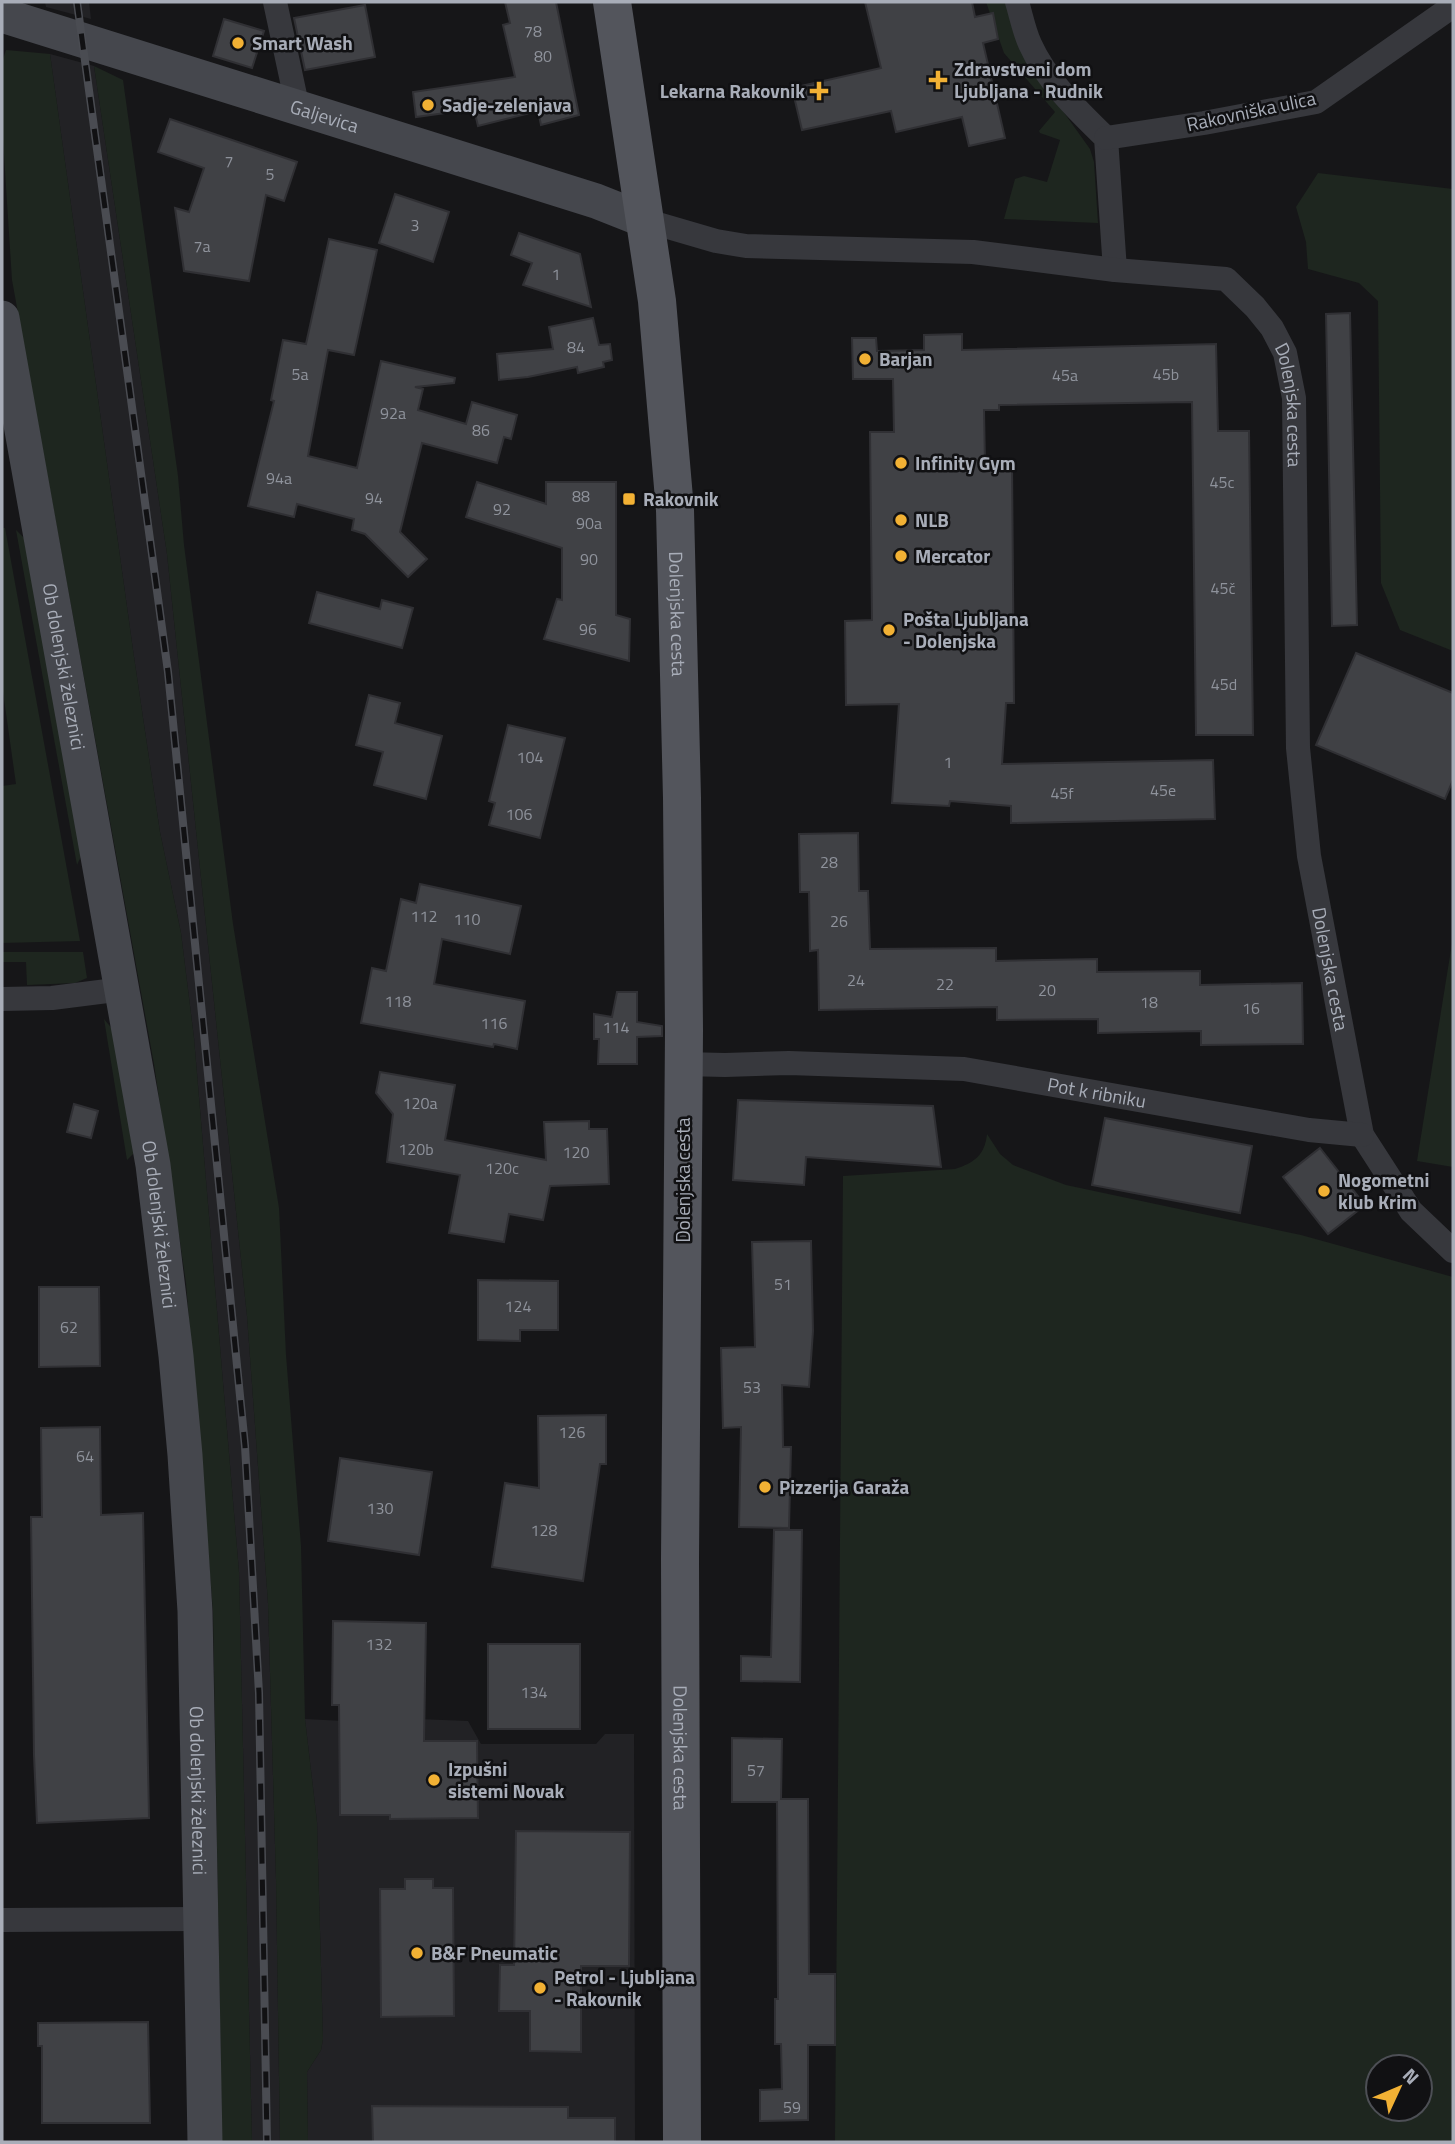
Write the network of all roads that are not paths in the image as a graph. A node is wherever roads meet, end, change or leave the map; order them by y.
1 (275, 2) edge
2 (612, 2) edge
3 (1017, 2) edge
4 (1453, 6) edge
5 (2, 15) edge
6 (298, 109) junction
7 (1106, 138) junction
8 (644, 220) junction
9 (1115, 270) junction
10 (2, 318) edge
11 (123, 989) junction
12 (2, 999) edge
13 (683, 1064) junction
14 (1362, 1135) junction
15 (1453, 1251) edge
16 (202, 1919) junction
17 (2, 1920) edge
18 (205, 2142) edge
19 (682, 2142) edge

1 - 6 street
2 - 8 main road, Dolenjska cesta
3 - 7 street
4 - 7 street, Rakovniška ulica
5 - 6 street, Galjevica
6 - 8 street, Galjevica
7 - 9 street
8 - 9 street, Dolenjska cesta
8 - 13 main road, Dolenjska cesta
9 - 14 street, Dolenjska cesta
10 - 11 street, Ob dolenjski železnici
11 - 12 street
11 - 16 street, Ob dolenjski železnici
13 - 14 street, Pot k ribniku
13 - 19 main road, Dolenjska cesta
14 - 15 street
16 - 17 street
16 - 18 street, Ob dolenjski železnici

